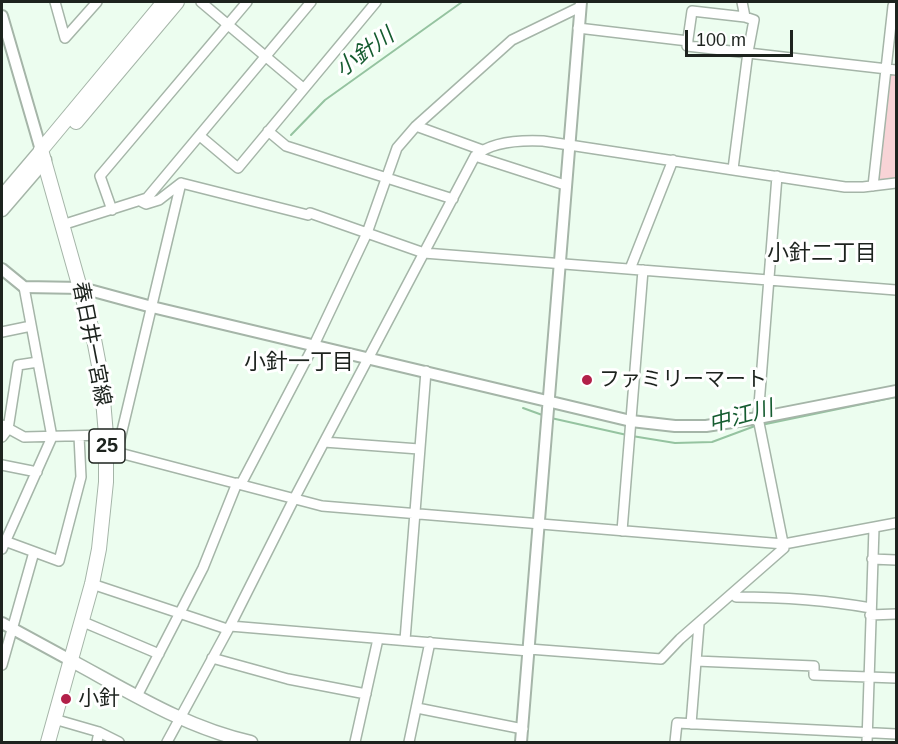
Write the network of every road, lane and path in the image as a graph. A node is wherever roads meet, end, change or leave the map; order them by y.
1 (55, 2) edge
2 (96, 2) edge
3 (164, 2) edge
4 (177, 2) edge
5 (201, 2) edge
6 (247, 2) edge
7 (311, 2) edge
8 (376, 2) edge
9 (742, 2) edge
10 (895, 2) edge
11 (580, 4) edge
12 (2, 16) edge
13 (745, 17) junction
14 (228, 24) junction
15 (578, 28) junction
16 (688, 40) junction
17 (748, 52) junction
18 (265, 57) junction
19 (886, 69) junction
20 (897, 70) edge
21 (303, 88) junction
22 (416, 126) junction
23 (268, 131) junction
24 (200, 136) junction
25 (568, 145) junction
26 (478, 153) junction
27 (43, 155) junction
28 (673, 160) junction
29 (734, 169) junction
30 (777, 176) junction
31 (389, 177) junction
32 (181, 183) junction
33 (897, 183) edge
34 (565, 185) junction
35 (873, 186) junction
36 (2, 196) edge
37 (453, 199) junction
38 (140, 201) junction
39 (2, 210) edge
40 (112, 210) junction
41 (62, 225) junction
42 (367, 233) junction
43 (424, 253) junction
44 (560, 264) junction
45 (2, 269) edge
46 (630, 269) junction
47 (644, 270) junction
48 (768, 280) junction
49 (24, 286) junction
50 (82, 288) junction
51 (897, 290) edge
52 (152, 306) junction
53 (31, 326) junction
54 (2, 332) edge
55 (314, 345) junction
56 (369, 357) junction
57 (38, 362) junction
58 (426, 371) junction
59 (897, 391) edge
60 (547, 411) junction
61 (630, 423) junction
62 (759, 423) junction
63 (5, 427) edge
64 (106, 435) junction
65 (79, 436) junction
66 (2, 437) edge
67 (52, 437) junction
68 (324, 442) junction
69 (419, 449) junction
70 (112, 451) junction
71 (2, 465) edge
72 (37, 472) junction
73 (239, 484) junction
74 (294, 499) junction
75 (414, 514) junction
76 (897, 523) edge
77 (538, 525) junction
78 (874, 528) junction
79 (622, 531) junction
80 (3, 544) edge
81 (784, 544) junction
82 (34, 552) junction
83 (872, 559) junction
84 (897, 560) edge
85 (92, 584) junction
86 (733, 593) junction
87 (870, 611) junction
88 (181, 612) junction
89 (897, 614) edge
90 (81, 621) junction
91 (699, 624) junction
92 (6, 626) edge
93 (229, 628) junction
94 (378, 639) junction
95 (405, 640) junction
96 (430, 642) junction
97 (529, 650) junction
98 (159, 654) junction
99 (212, 658) junction
100 (70, 660) junction
101 (696, 661) junction
102 (2, 665) edge
103 (869, 677) junction
104 (897, 678) edge
105 (366, 694) junction
106 (137, 696) junction
107 (417, 708) junction
108 (180, 718) junction
109 (54, 719) junction
110 (691, 724) junction
111 (523, 729) junction
112 (99, 732) junction
113 (897, 734) edge
114 (867, 738) edge
115 (232, 740) edge
116 (48, 742) edge
117 (97, 742) edge
118 (119, 742) edge
119 (167, 742) edge
120 (251, 742) edge
121 (356, 742) edge
122 (409, 742) edge
123 (521, 742) edge
124 (675, 742) edge

1 - 2 street
3 - 27 main road
4 - 27 main road
5 - 14 street
6 - 14 street
7 - 18 street
8 - 21 street
9 - 13 street
10 - 19 street
11 - 15 street
11 - 22 street
12 - 27 street
13 - 16 street
13 - 17 street
14 - 18 street
14 - 40 street
15 - 16 street
15 - 25 street
16 - 17 street
17 - 19 street
17 - 29 street
18 - 21 street
18 - 24 street
19 - 20 street
19 - 35 street
21 - 23 street
22 - 26 street
22 - 31 street
23 - 24 street
23 - 31 street
24 - 38 street
25 - 26 street
25 - 28 street
25 - 34 street
26 - 34 street
26 - 37 street
27 - 36 main road
27 - 39 main road
27 - 41 main road, 春日井一宮線 / 25
28 - 29 street
28 - 46 street
29 - 30 street
30 - 35 street
30 - 48 street
31 - 37 street
31 - 42 street
32 - 38 street
32 - 42 street
32 - 52 street
33 - 35 street
34 - 44 street
37 - 43 street
38 - 40 street
40 - 41 street
41 - 50 main road, 春日井一宮線 / 25
42 - 43 street
42 - 55 street
43 - 44 street
43 - 56 street
44 - 46 street
44 - 60 street
45 - 49 street
46 - 47 street
47 - 48 street
47 - 61 street
48 - 51 street
48 - 62 street
49 - 50 street
49 - 53 street
50 - 52 street
50 - 64 main road, 春日井一宮線 / 25
52 - 55 street
52 - 70 street
53 - 54 street
53 - 57 street
55 - 56 street
55 - 73 street
56 - 58 street
56 - 68 street
57 - 63 street
57 - 67 street
58 - 60 street
58 - 69 street
59 - 62 street
60 - 61 street
60 - 77 street
61 - 62 street
61 - 79 street
62 - 81 street
63 - 66 street
63 - 67 street
64 - 65 street
64 - 70 main road, 春日井一宮線 / 25
65 - 67 street
65 - 82 street
67 - 72 street
68 - 69 street
68 - 74 street
69 - 75 street
70 - 73 street
70 - 85 main road, 春日井一宮線 / 25
71 - 72 street
72 - 80 street
73 - 74 street
73 - 88 street
74 - 75 street
74 - 93 street
75 - 77 street
75 - 95 street
76 - 78 street
77 - 79 street
77 - 97 street
78 - 81 street
78 - 83 street
79 - 81 street
80 - 82 street
81 - 86 street
82 - 92 street
83 - 84 street
83 - 87 street
85 - 88 street
85 - 90 main road, 春日井一宮線 / 25
86 - 87 street
86 - 91 street
87 - 89 street
87 - 103 street
88 - 93 street
88 - 98 street
90 - 98 street
90 - 100 main road, 春日井一宮線 / 25
91 - 97 street
91 - 101 street
92 - 100 street
92 - 102 street
93 - 94 street
93 - 99 street
94 - 95 street
94 - 105 street
95 - 96 street
96 - 97 street
96 - 107 street
97 - 111 street
98 - 106 street
99 - 105 street
99 - 108 street
100 - 106 main road
100 - 109 main road, 春日井一宮線 / 25
101 - 103 street
101 - 110 street
103 - 104 street
103 - 114 street
105 - 121 street
106 - 108 main road
107 - 111 street
107 - 122 street
108 - 115 main road
108 - 119 street
109 - 112 street
109 - 116 main road, 春日井一宮線 / 25
110 - 114 street
110 - 124 street
111 - 123 street
112 - 117 street
112 - 118 street
113 - 114 street
115 - 120 main road

